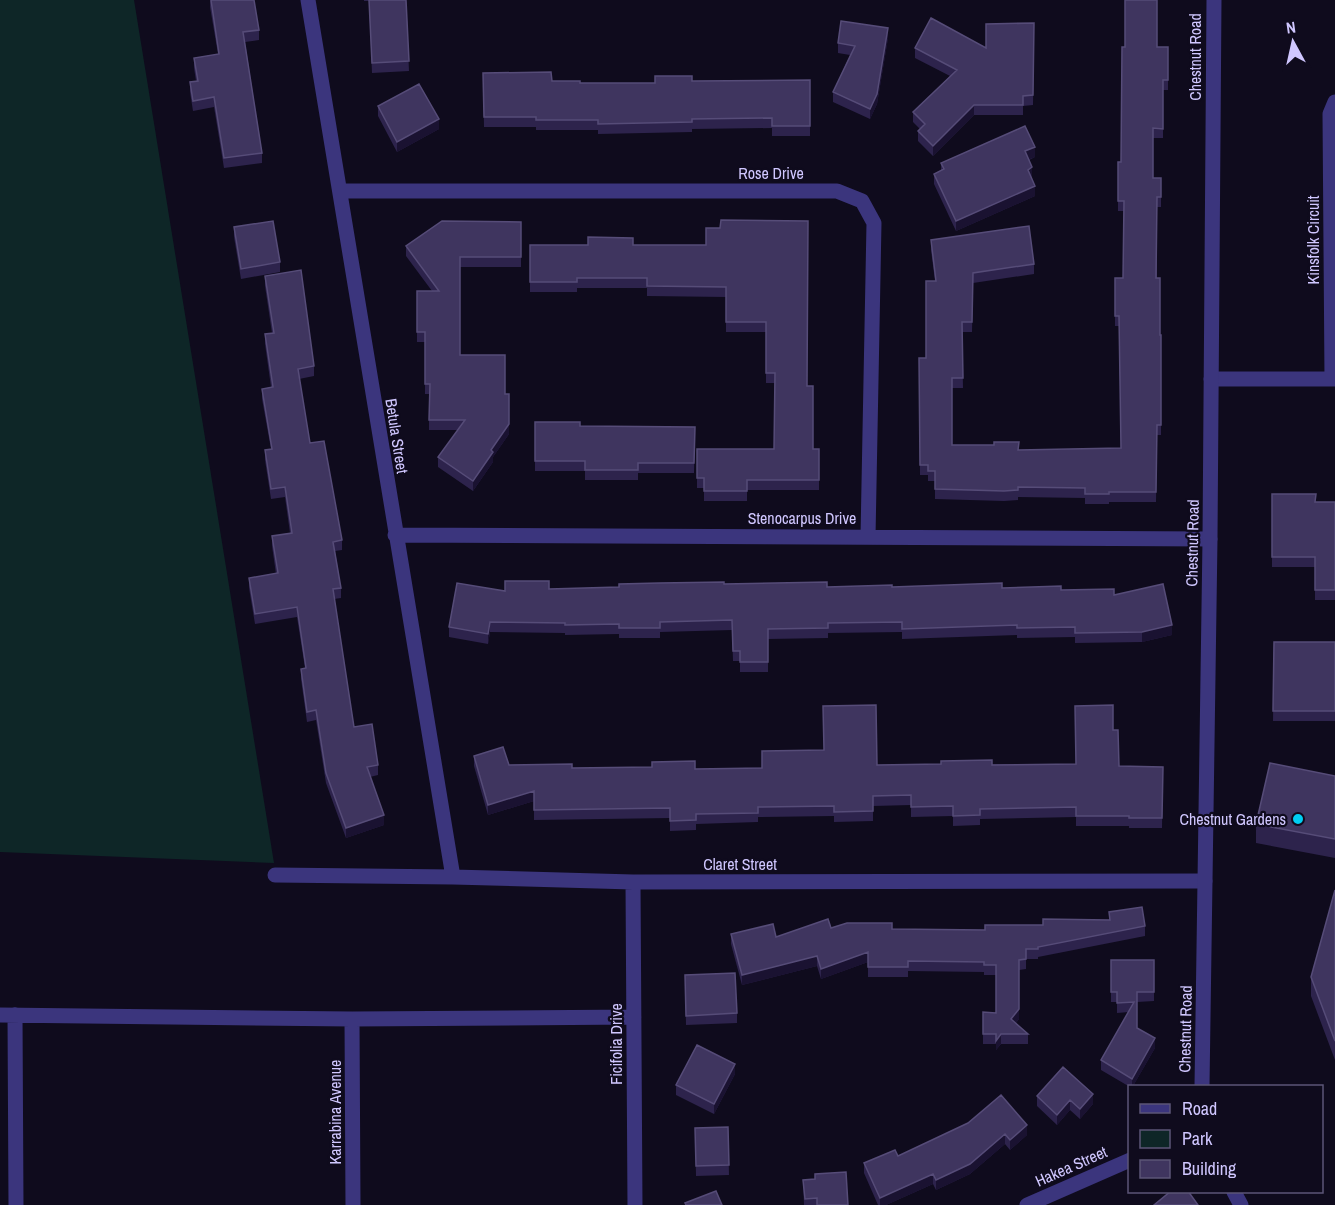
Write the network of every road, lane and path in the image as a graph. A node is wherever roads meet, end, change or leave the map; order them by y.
1 (308, 0) edge
2 (1214, 0) edge
3 (1335, 102) edge
4 (339, 191) junction
5 (1211, 379) junction
6 (1334, 379) edge
7 (395, 535) junction
8 (868, 537) junction
9 (1210, 539) junction
10 (275, 875) dead end
11 (453, 877) junction
12 (1205, 881) junction
13 (633, 882) junction
14 (8, 1015) edge
15 (634, 1017) junction
16 (352, 1019) junction
17 (1202, 1085) edge
18 (1128, 1161) edge
19 (16, 1205) edge
20 (353, 1205) edge
21 (635, 1205) edge
22 (1027, 1205) edge

1 - 4 street, Betula Street
2 - 5 street, Chestnut Road
3 - 6 street, Kinsfolk Circuit
4 - 7 street, Betula Street
4 - 8 street, Rose Drive
5 - 6 street, Kinsfolk Circuit
5 - 9 street, Chestnut Road
7 - 8 street, Stenocarpus Drive
7 - 11 street, Betula Street
8 - 9 street, Stenocarpus Drive
9 - 12 street, Chestnut Road
10 - 11 street, Claret Street
11 - 13 street, Claret Street
12 - 13 street, Claret Street
12 - 17 street, Chestnut Road
13 - 15 street, Ficifolia Drive
14 - 16 street
14 - 19 street
15 - 16 street
15 - 21 street, Ficifolia Drive
16 - 20 street, Karrabina Avenue
18 - 22 street, Hakea Street

